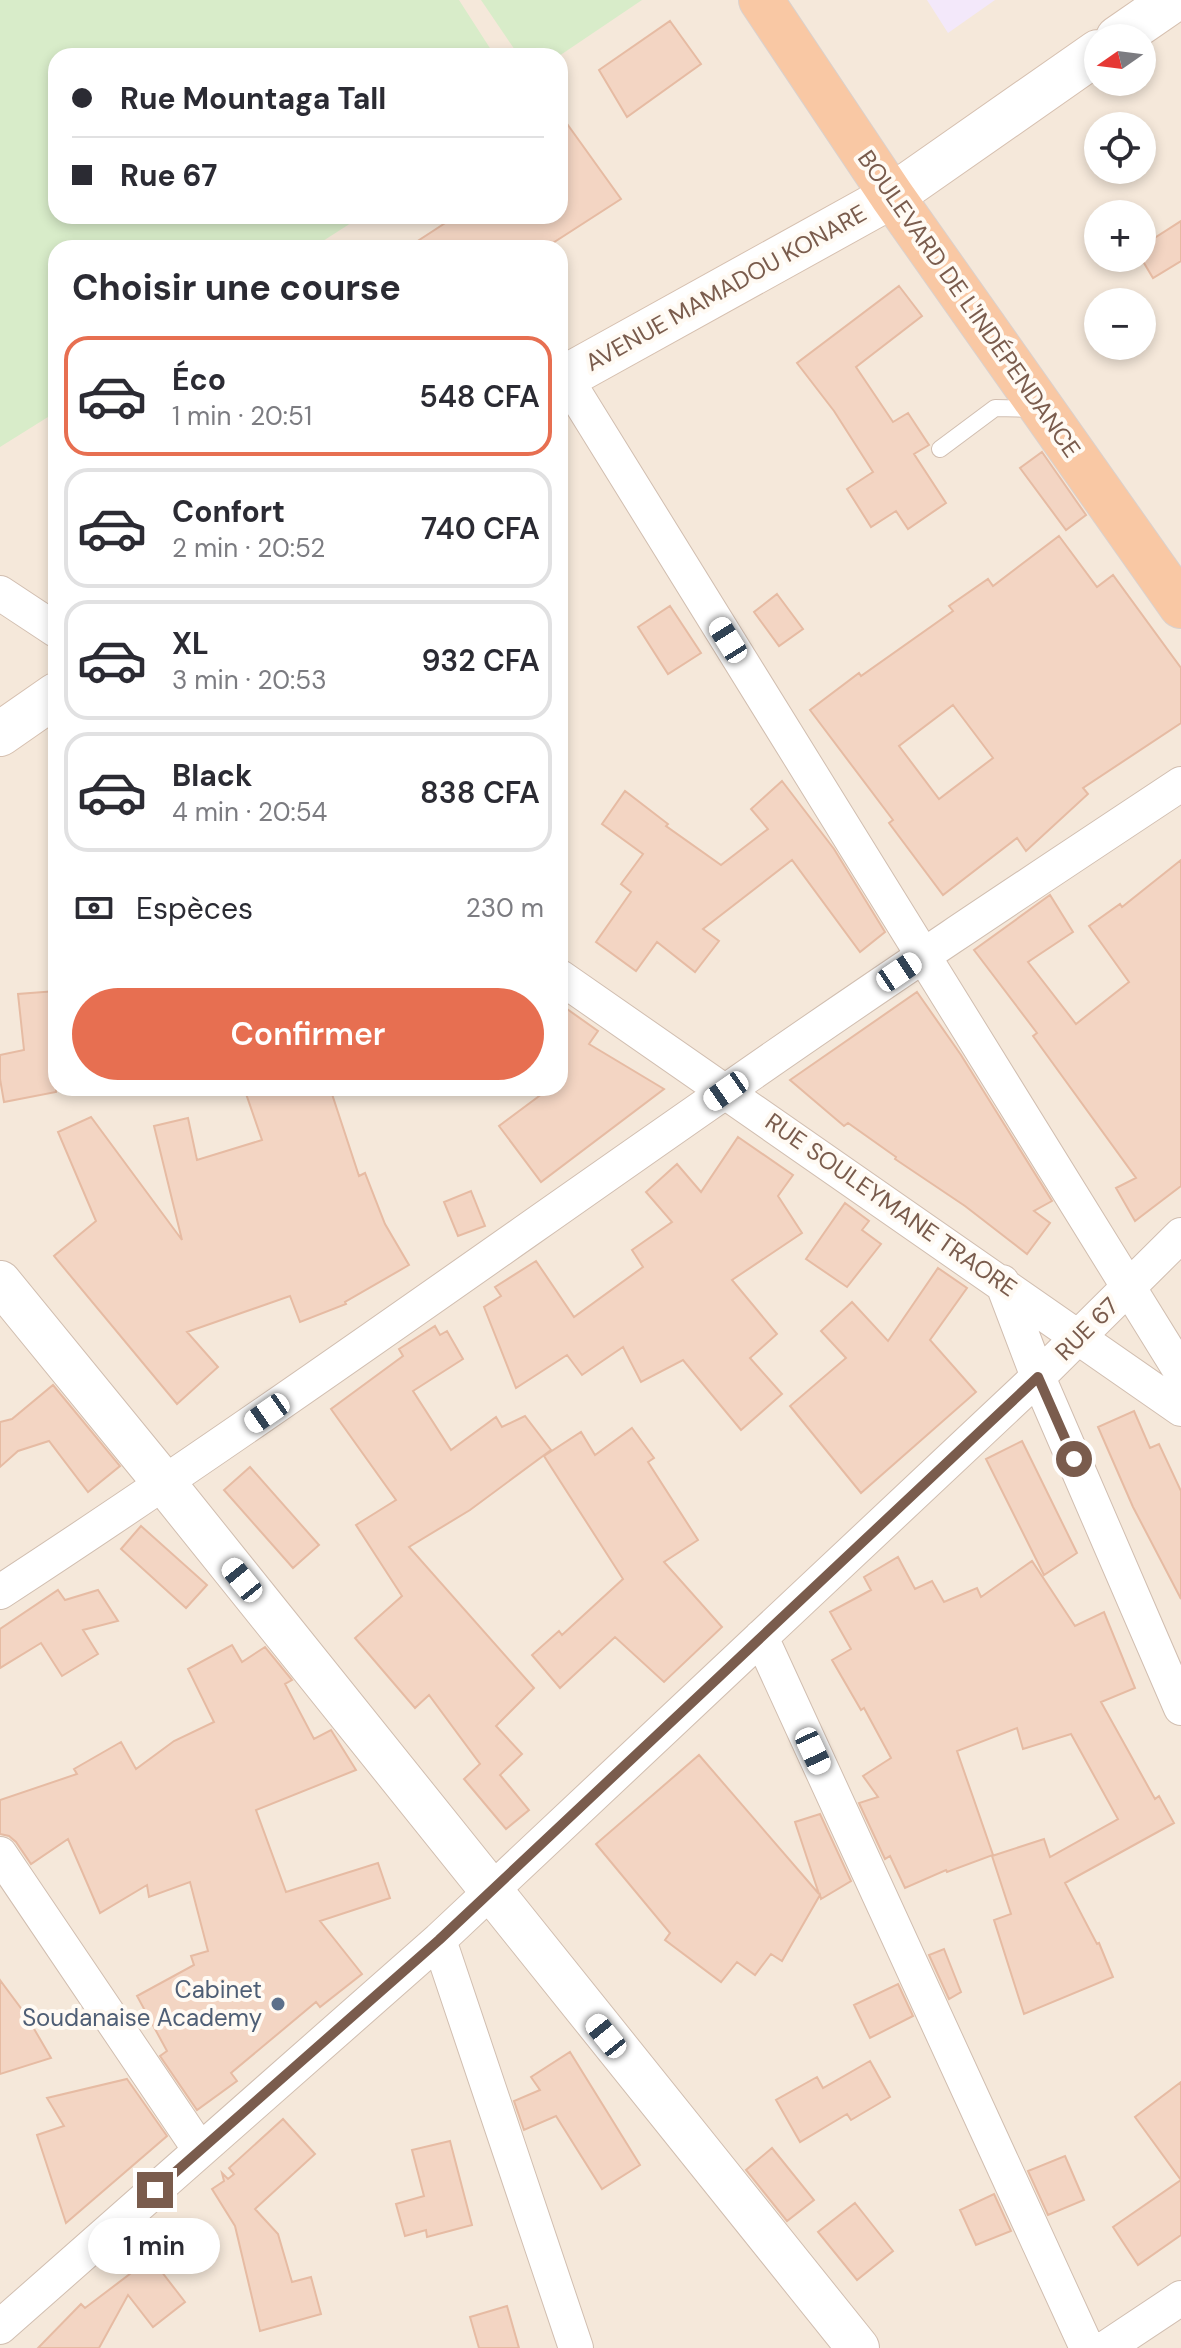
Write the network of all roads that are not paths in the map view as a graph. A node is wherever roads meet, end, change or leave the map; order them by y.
1 (761, 0) edge
2 (1173, 0) edge
3 (1138, 24) edge
4 (1084, 62) edge
5 (892, 196) junction
6 (568, 375) edge
7 (568, 388) edge
8 (1042, 409) junction
9 (940, 449) dead end
10 (0, 593) edge
11 (1181, 606) edge
12 (48, 625) edge
13 (48, 701) edge
14 (0, 734) edge
15 (1181, 784) edge
16 (923, 955) junction
17 (568, 982) edge
18 (726, 1091) junction
19 (1181, 1235) edge
20 (0, 1282) edge
21 (1002, 1282) junction
22 (1128, 1287) junction
23 (1080, 1336) junction
24 (1181, 1372) edge
25 (1038, 1377) junction
26 (1181, 1409) edge
27 (165, 1484) junction
28 (0, 1592) edge
29 (761, 1637) junction
30 (1181, 1708) edge
31 (0, 1854) edge
32 (490, 1892) junction
33 (439, 1940) junction
34 (200, 2150) junction
35 (1181, 2298) edge
36 (0, 2327) edge
37 (576, 2348) edge
38 (858, 2348) edge
39 (1087, 2348) edge
40 (1106, 2348) edge

1 - 5 highway, BOULEVARD DE L'INDÉPENDANCE
2 - 3 main road
4 - 5 main road, AVENUE MAMADOU KONARE
5 - 6 main road, AVENUE MAMADOU KONARE
5 - 8 highway, BOULEVARD DE L'INDÉPENDANCE
7 - 16 street
8 - 9 lane
8 - 11 highway, BOULEVARD DE L'INDÉPENDANCE
10 - 12 street
13 - 14 main road
15 - 16 street
16 - 18 street
16 - 22 street
17 - 18 street, RUE SOULEYMANE TRAORE
18 - 21 street, RUE SOULEYMANE TRAORE
18 - 27 street
19 - 22 street, RUE 67
20 - 27 street
21 - 23 street, RUE SOULEYMANE TRAORE
21 - 25 street
22 - 23 street, RUE 67
22 - 24 street
23 - 25 street, RUE 67
23 - 26 street, RUE SOULEYMANE TRAORE
25 - 29 street, RUE 67
25 - 30 street
27 - 28 street
27 - 32 street
29 - 32 street, RUE 67
29 - 39 street
31 - 34 street
32 - 33 street, RUE 67
32 - 38 street
33 - 34 street, RUE 67
33 - 37 street
34 - 36 street, RUE 67
35 - 40 street

